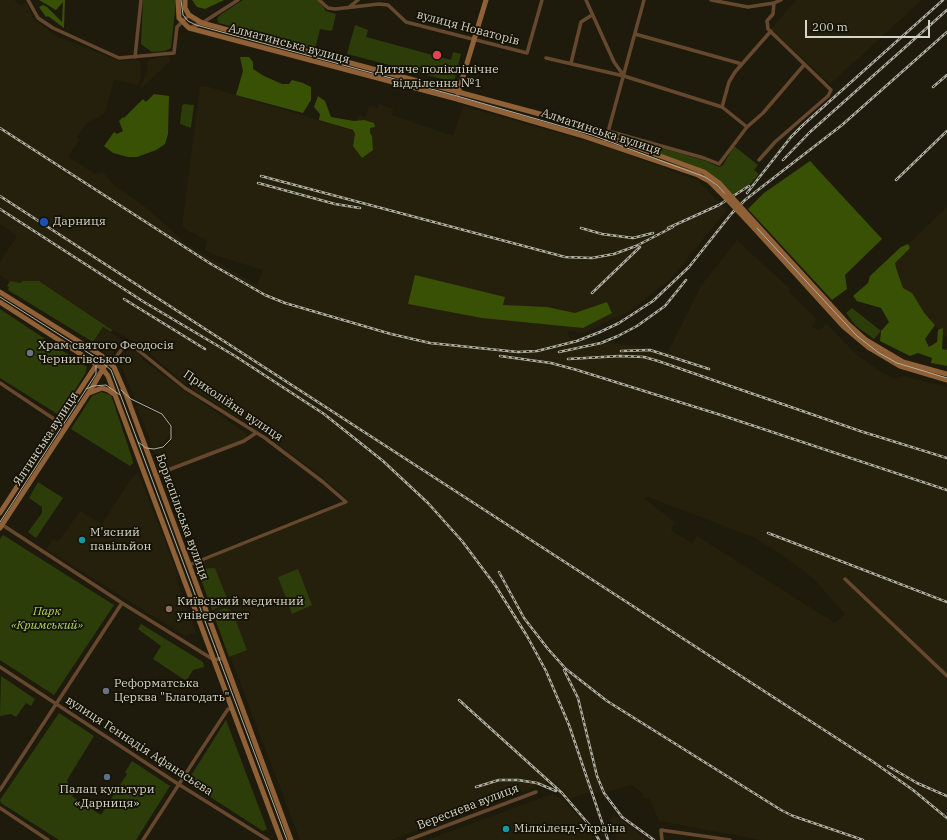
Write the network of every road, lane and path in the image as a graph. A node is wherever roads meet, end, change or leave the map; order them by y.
1 (28, 0) edge
2 (141, 0) edge
3 (178, 0) edge
4 (185, 0) edge
5 (238, 0) edge
6 (319, 0) edge
7 (358, 0) edge
8 (486, 0) edge
9 (542, 0) edge
10 (586, 0) edge
11 (644, 0) edge
12 (712, 0) edge
13 (781, 0) edge
14 (774, 4) junction
15 (348, 8) junction
16 (592, 14) junction
17 (189, 15) junction
18 (181, 21) junction
19 (202, 22) junction
20 (189, 28) junction
21 (770, 32) junction
22 (635, 34) junction
23 (473, 41) junction
24 (135, 57) junction
25 (546, 58) dead end
26 (571, 63) junction
27 (742, 64) junction
28 (804, 65) junction
29 (624, 76) junction
30 (459, 91) junction
31 (456, 99) junction
32 (722, 107) junction
33 (747, 127) junction
34 (608, 134) junction
35 (605, 143) junction
36 (759, 160) dead end
37 (726, 195) junction
38 (756, 226) junction
39 (0, 292) edge
40 (0, 302) edge
41 (102, 356) junction
42 (85, 357) junction
43 (109, 361) junction
44 (96, 364) junction
45 (102, 368) junction
46 (92, 372) junction
47 (947, 374) edge
48 (947, 380) edge
49 (0, 383) edge
50 (87, 394) junction
51 (115, 394) junction
52 (59, 422) junction
53 (66, 427) junction
54 (256, 433) junction
55 (155, 475) junction
56 (0, 513) edge
57 (1, 526) edge
58 (189, 565) junction
59 (845, 579) dead end
60 (122, 603) junction
61 (223, 658) junction
62 (214, 660) junction
63 (0, 667) edge
64 (947, 676) edge
65 (56, 703) junction
66 (232, 708) junction
67 (178, 784) junction
68 (0, 790) edge
69 (536, 792) dead end
70 (0, 808) edge
71 (48, 840) edge
72 (143, 840) edge
73 (268, 840) edge
74 (281, 840) edge
75 (292, 840) edge
76 (408, 840) edge
77 (662, 840) edge
78 (730, 840) edge

1 - 24 street
2 - 24 street
3 - 18 street
4 - 17 street
5 - 19 street
6 - 15 street, вулиця Новаторів
7 - 15 street
8 - 23 street
9 - 23 street, вулиця Новаторів
10 - 16 street
11 - 22 street
12 - 14 street
13 - 14 street
14 - 21 street
15 - 23 street, вулиця Новаторів
16 - 26 street
16 - 29 street
17 - 18 street
17 - 19 street, Алматинська вулиця
18 - 20 street, Алматинська вулиця
18 - 24 street
19 - 20 street
19 - 30 street, Алматинська вулиця
20 - 31 street, Алматинська вулиця
21 - 27 street
21 - 28 street
22 - 27 street
22 - 29 street
23 - 30 street
25 - 26 street
26 - 29 street
27 - 32 street
28 - 33 street
28 - 36 street
29 - 32 street
29 - 34 street
30 - 31 street
30 - 34 street, Алматинська вулиця
31 - 35 street, Алматинська вулиця
32 - 33 street
33 - 34 street, Алматинська вулиця
34 - 35 street
34 - 37 street, Алматинська вулиця
35 - 37 street, Алматинська вулиця
37 - 38 street, Алматинська вулиця, bridge
38 - 47 street, Алматинська вулиця
38 - 48 street, Алматинська вулиця
39 - 41 street
40 - 42 street
41 - 43 street
41 - 44 street, Ялтинська вулиця
42 - 44 street
42 - 46 street
43 - 45 street, Ялтинська вулиця
43 - 54 street, Приколійна вулиця
43 - 55 street, Бориспільська вулиця
44 - 45 street
44 - 46 street, Ялтинська вулиця
45 - 50 street, Ялтинська вулиця
45 - 51 street, Бориспільська вулиця
46 - 52 street, Ялтинська вулиця
49 - 52 street
50 - 51 street
50 - 53 street, Ялтинська вулиця
51 - 62 street, Бориспільська вулиця
52 - 53 street
52 - 56 street, Ялтинська вулиця
53 - 57 street, Ялтинська вулиця
54 - 55 street
54 - 58 street, Приколійна вулиця
55 - 58 street, Бориспільська вулиця
57 - 60 street
58 - 61 street, Бориспільська вулиця
59 - 64 street
60 - 62 street
60 - 65 street
61 - 62 street
61 - 75 street, Бориспільська вулиця
62 - 66 street, Бориспільська вулиця
63 - 65 street, вулиця Геннадія Афанасьєва
65 - 67 street, вулиця Геннадія Афанасьєва
65 - 68 street
66 - 67 street
66 - 74 street, Бориспільська вулиця
67 - 72 street
67 - 73 street, вулиця Геннадія Афанасьєва
69 - 76 street, Вереснева вулиця
70 - 71 street
77 - 78 street

